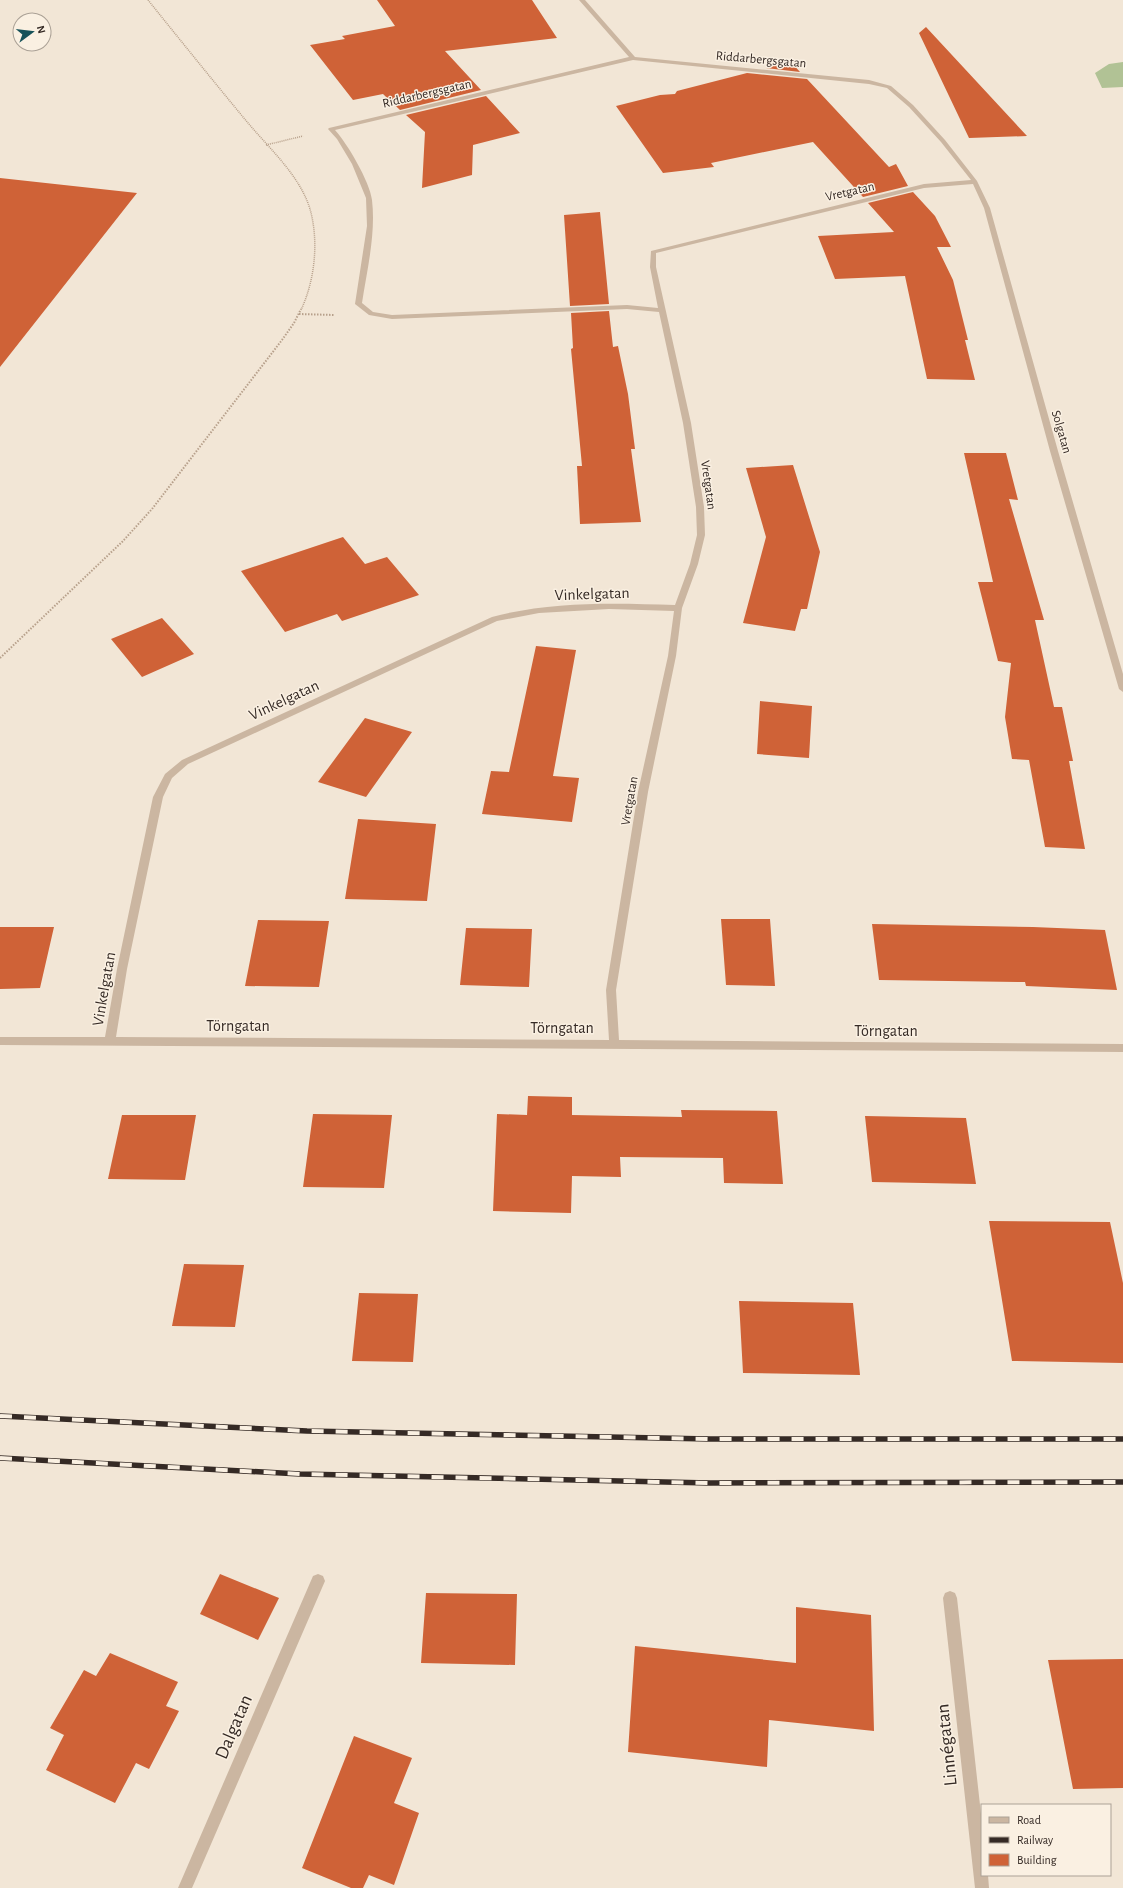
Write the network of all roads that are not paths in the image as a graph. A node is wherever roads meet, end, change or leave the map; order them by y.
1 (582, 0) edge
2 (633, 58) junction
3 (975, 182) junction
4 (662, 310) junction
5 (678, 608) junction
6 (1123, 689) edge
7 (0, 1041) edge
8 (110, 1041) junction
9 (614, 1045) junction
10 (1123, 1048) edge
11 (318, 1582) dead end
12 (950, 1598) dead end
13 (185, 1888) edge
14 (982, 1888) edge

1 - 2 street
2 - 3 street, Riddarbergsgatan
2 - 4 street, Riddarbergsgatan
3 - 4 street, Vretgatan
3 - 6 street, Solgatan
4 - 5 street, Vretgatan
5 - 8 street, Vinkelgatan
5 - 9 street, Vretgatan
7 - 8 street, Törngatan
8 - 9 street, Törngatan
9 - 10 street, Törngatan
11 - 13 street, Dalgatan
12 - 14 street, Linnégatan

